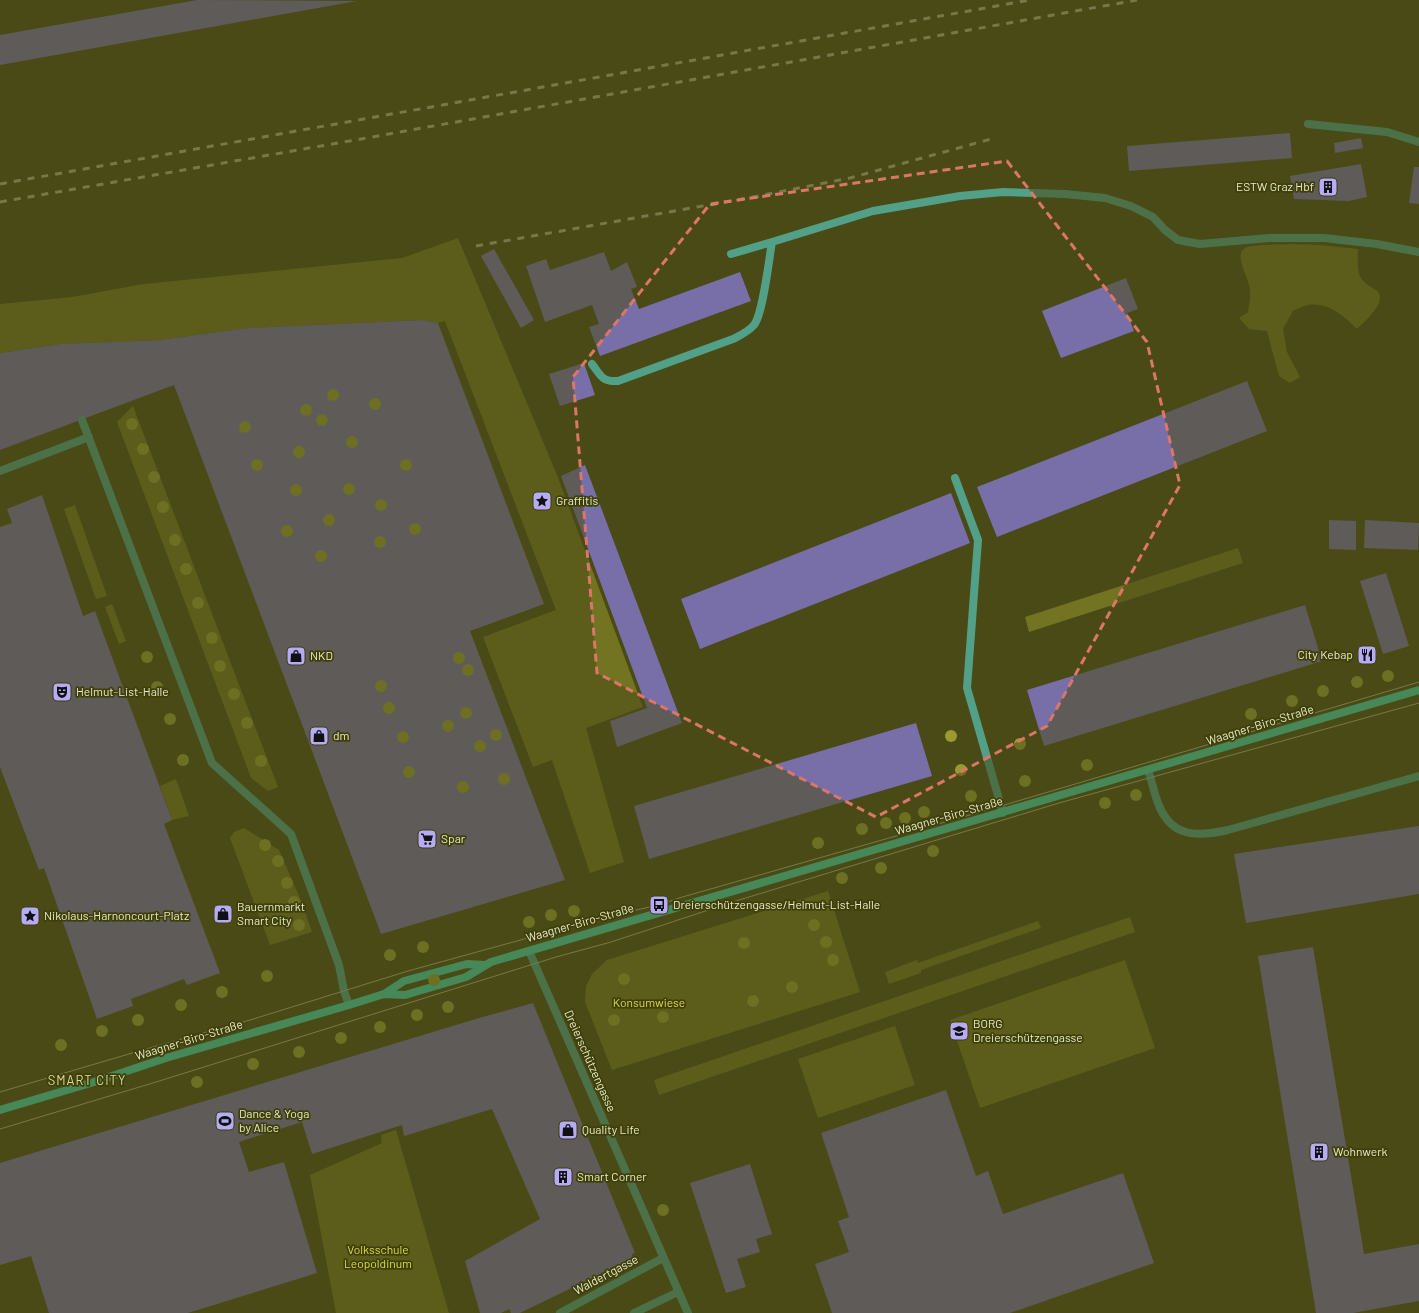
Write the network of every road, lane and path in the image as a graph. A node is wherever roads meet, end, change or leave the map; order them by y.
1 (1308, 124) dead end
2 (1419, 142) edge
3 (772, 242) junction
4 (1419, 252) edge
5 (731, 254) dead end
6 (592, 364) dead end
7 (82, 420) dead end
8 (89, 438) junction
9 (0, 471) edge
10 (955, 478) dead end
11 (1419, 690) edge
12 (1148, 770) junction
13 (1419, 776) edge
14 (1003, 813) junction
15 (529, 951) junction
16 (485, 964) junction
17 (384, 994) junction
18 (349, 1005) junction
19 (0, 1110) edge
20 (663, 1258) junction
21 (678, 1292) junction
22 (560, 1313) edge
23 (634, 1313) edge
24 (688, 1313) edge

1 - 2 street
3 - 4 street
3 - 5 street
3 - 6 street
7 - 8 street
8 - 9 street
8 - 18 street
10 - 14 street
11 - 12 street, Waagner-Biro-Straße
12 - 13 street
12 - 14 street, Waagner-Biro-Straße
14 - 15 street, Waagner-Biro-Straße
15 - 16 street, Waagner-Biro-Straße
15 - 20 street, Dreierschützengasse
16 - 17 street, Waagner-Biro-Straße
16 - 17 street, Waagner-Biro-Straße
17 - 18 street, Waagner-Biro-Straße
18 - 19 street, Waagner-Biro-Straße
20 - 21 street, Dreierschützengasse
20 - 22 street, Waldertgasse
21 - 23 street
21 - 24 street, Dreierschützengasse

